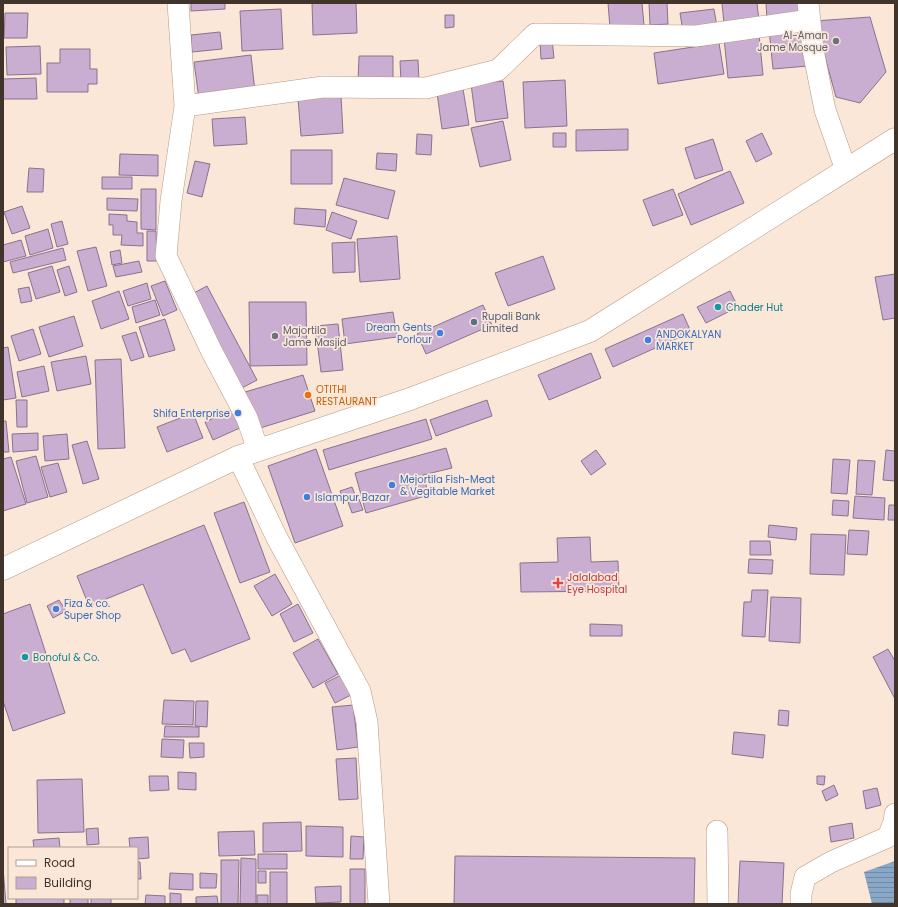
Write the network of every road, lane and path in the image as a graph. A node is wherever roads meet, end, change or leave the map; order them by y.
1 (178, 3) edge
2 (809, 11) edge
3 (185, 106) junction
4 (895, 139) edge
5 (846, 170) junction
6 (258, 450) junction
7 (238, 457) junction
8 (3, 569) edge
9 (895, 814) edge
10 (717, 831) dead end
11 (379, 904) edge
12 (718, 904) edge
13 (801, 904) edge

1 - 3 street
2 - 3 street
2 - 5 street
3 - 6 street
4 - 5 highway
5 - 6 highway
6 - 7 highway
7 - 8 highway
7 - 11 street
9 - 13 street
10 - 12 street

